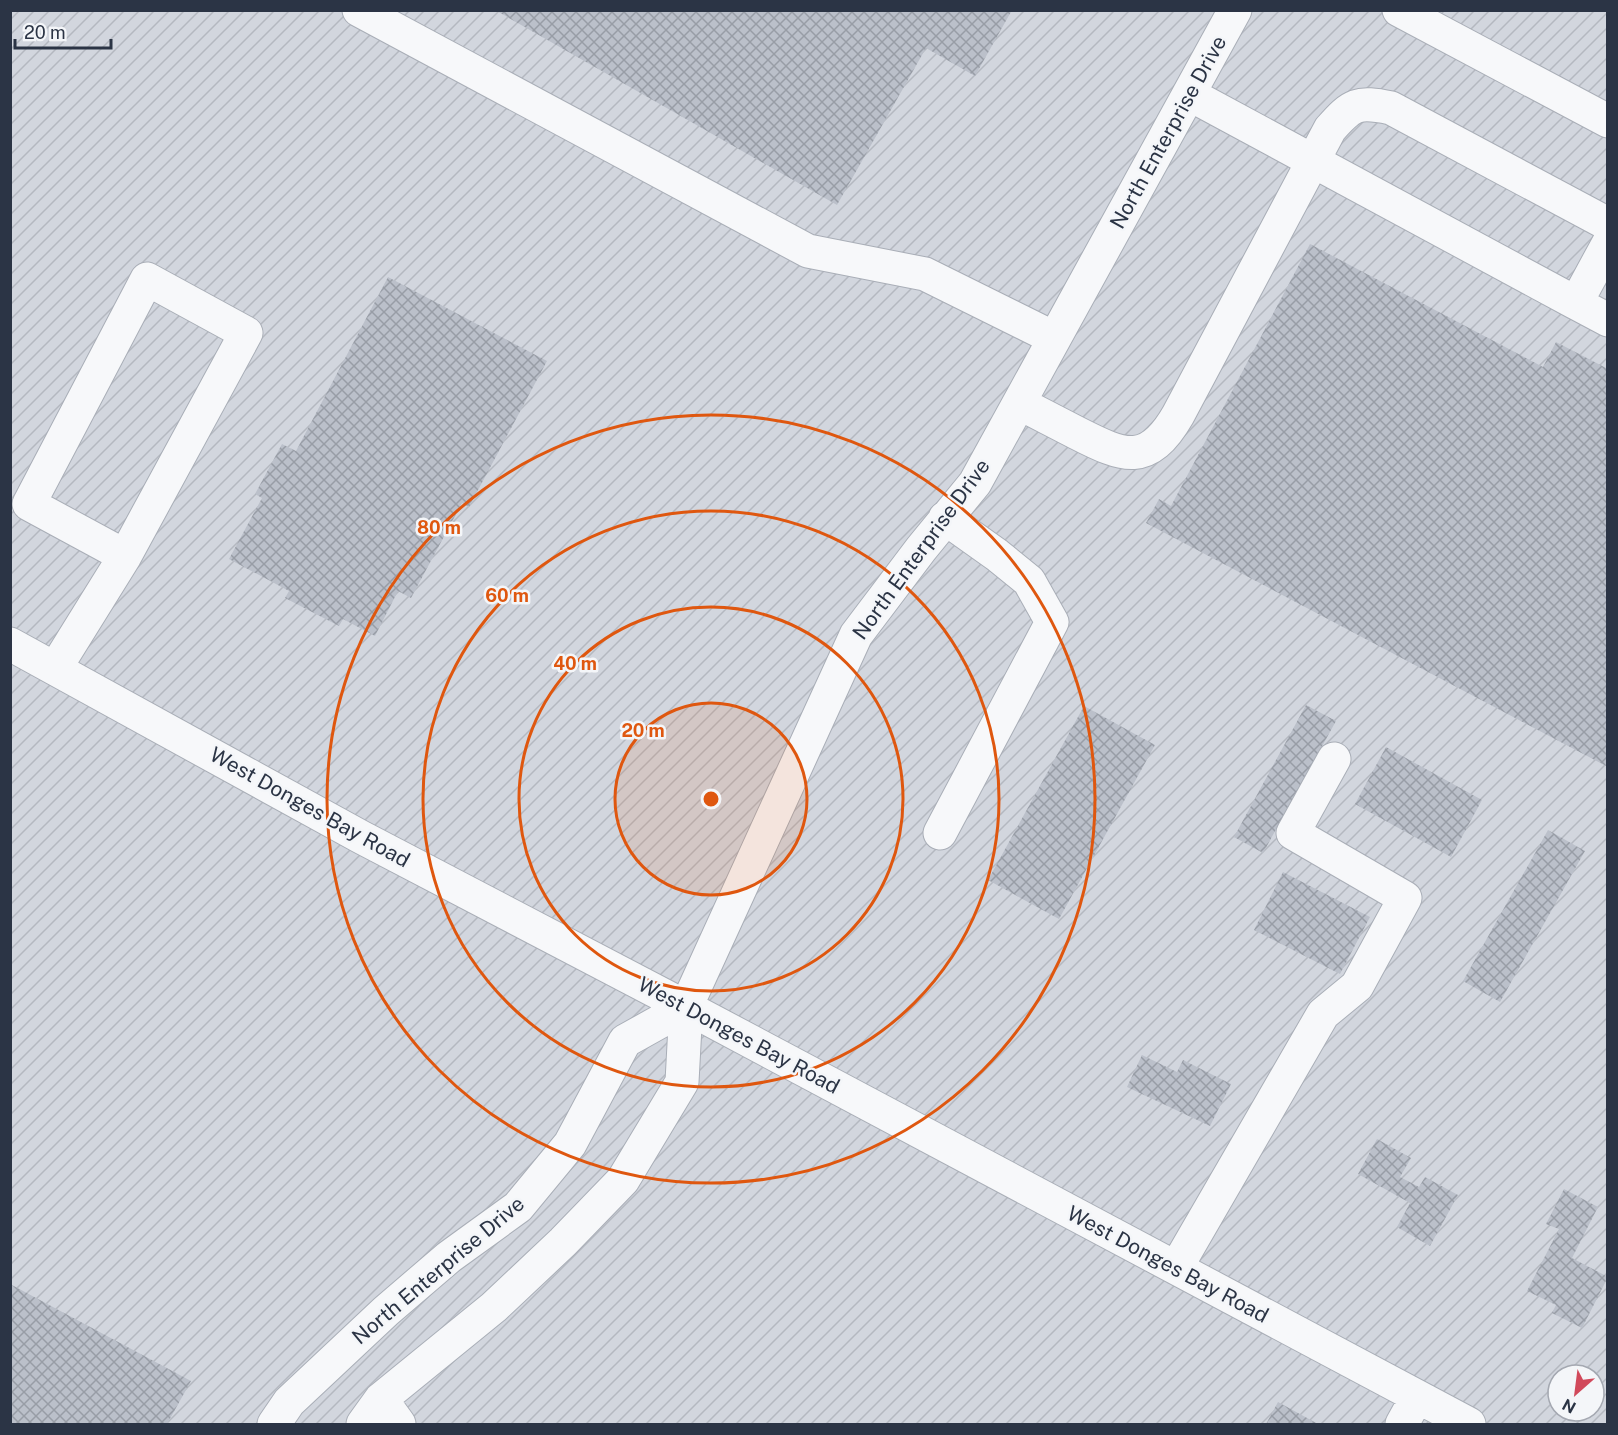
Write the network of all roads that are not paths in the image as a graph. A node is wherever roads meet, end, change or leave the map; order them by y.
1 (359, 10) edge
2 (1235, 10) edge
3 (1399, 10) edge
4 (1189, 94) junction
5 (1608, 121) edge
6 (1313, 161) junction
7 (1608, 224) edge
8 (1608, 244) edge
9 (1576, 303) junction
10 (1608, 320) edge
11 (1054, 338) junction
12 (1019, 403) junction
13 (945, 518) junction
14 (125, 556) junction
15 (10, 644) edge
16 (56, 667) junction
17 (1334, 759) dead end
18 (940, 833) dead end
19 (686, 1007) junction
20 (1176, 1268) junction
21 (1410, 1411) edge
22 (381, 1416) edge
23 (274, 1425) edge
24 (1469, 1425) edge

1 - 11 street
2 - 4 street, North Enterprise Drive
3 - 5 street
4 - 6 street
4 - 11 street, North Enterprise Drive
6 - 7 street
6 - 9 street
6 - 12 street
8 - 9 street
9 - 10 street
11 - 12 street, North Enterprise Drive
12 - 13 street, North Enterprise Drive
13 - 18 street
13 - 19 street, North Enterprise Drive
14 - 14 street
14 - 16 street
15 - 16 street, West Donges Bay Road
16 - 19 street, West Donges Bay Road
17 - 20 street
19 - 20 street, West Donges Bay Road
19 - 22 street, North Enterprise Drive
19 - 23 street, North Enterprise Drive
20 - 21 street, West Donges Bay Road
21 - 24 street, West Donges Bay Road

